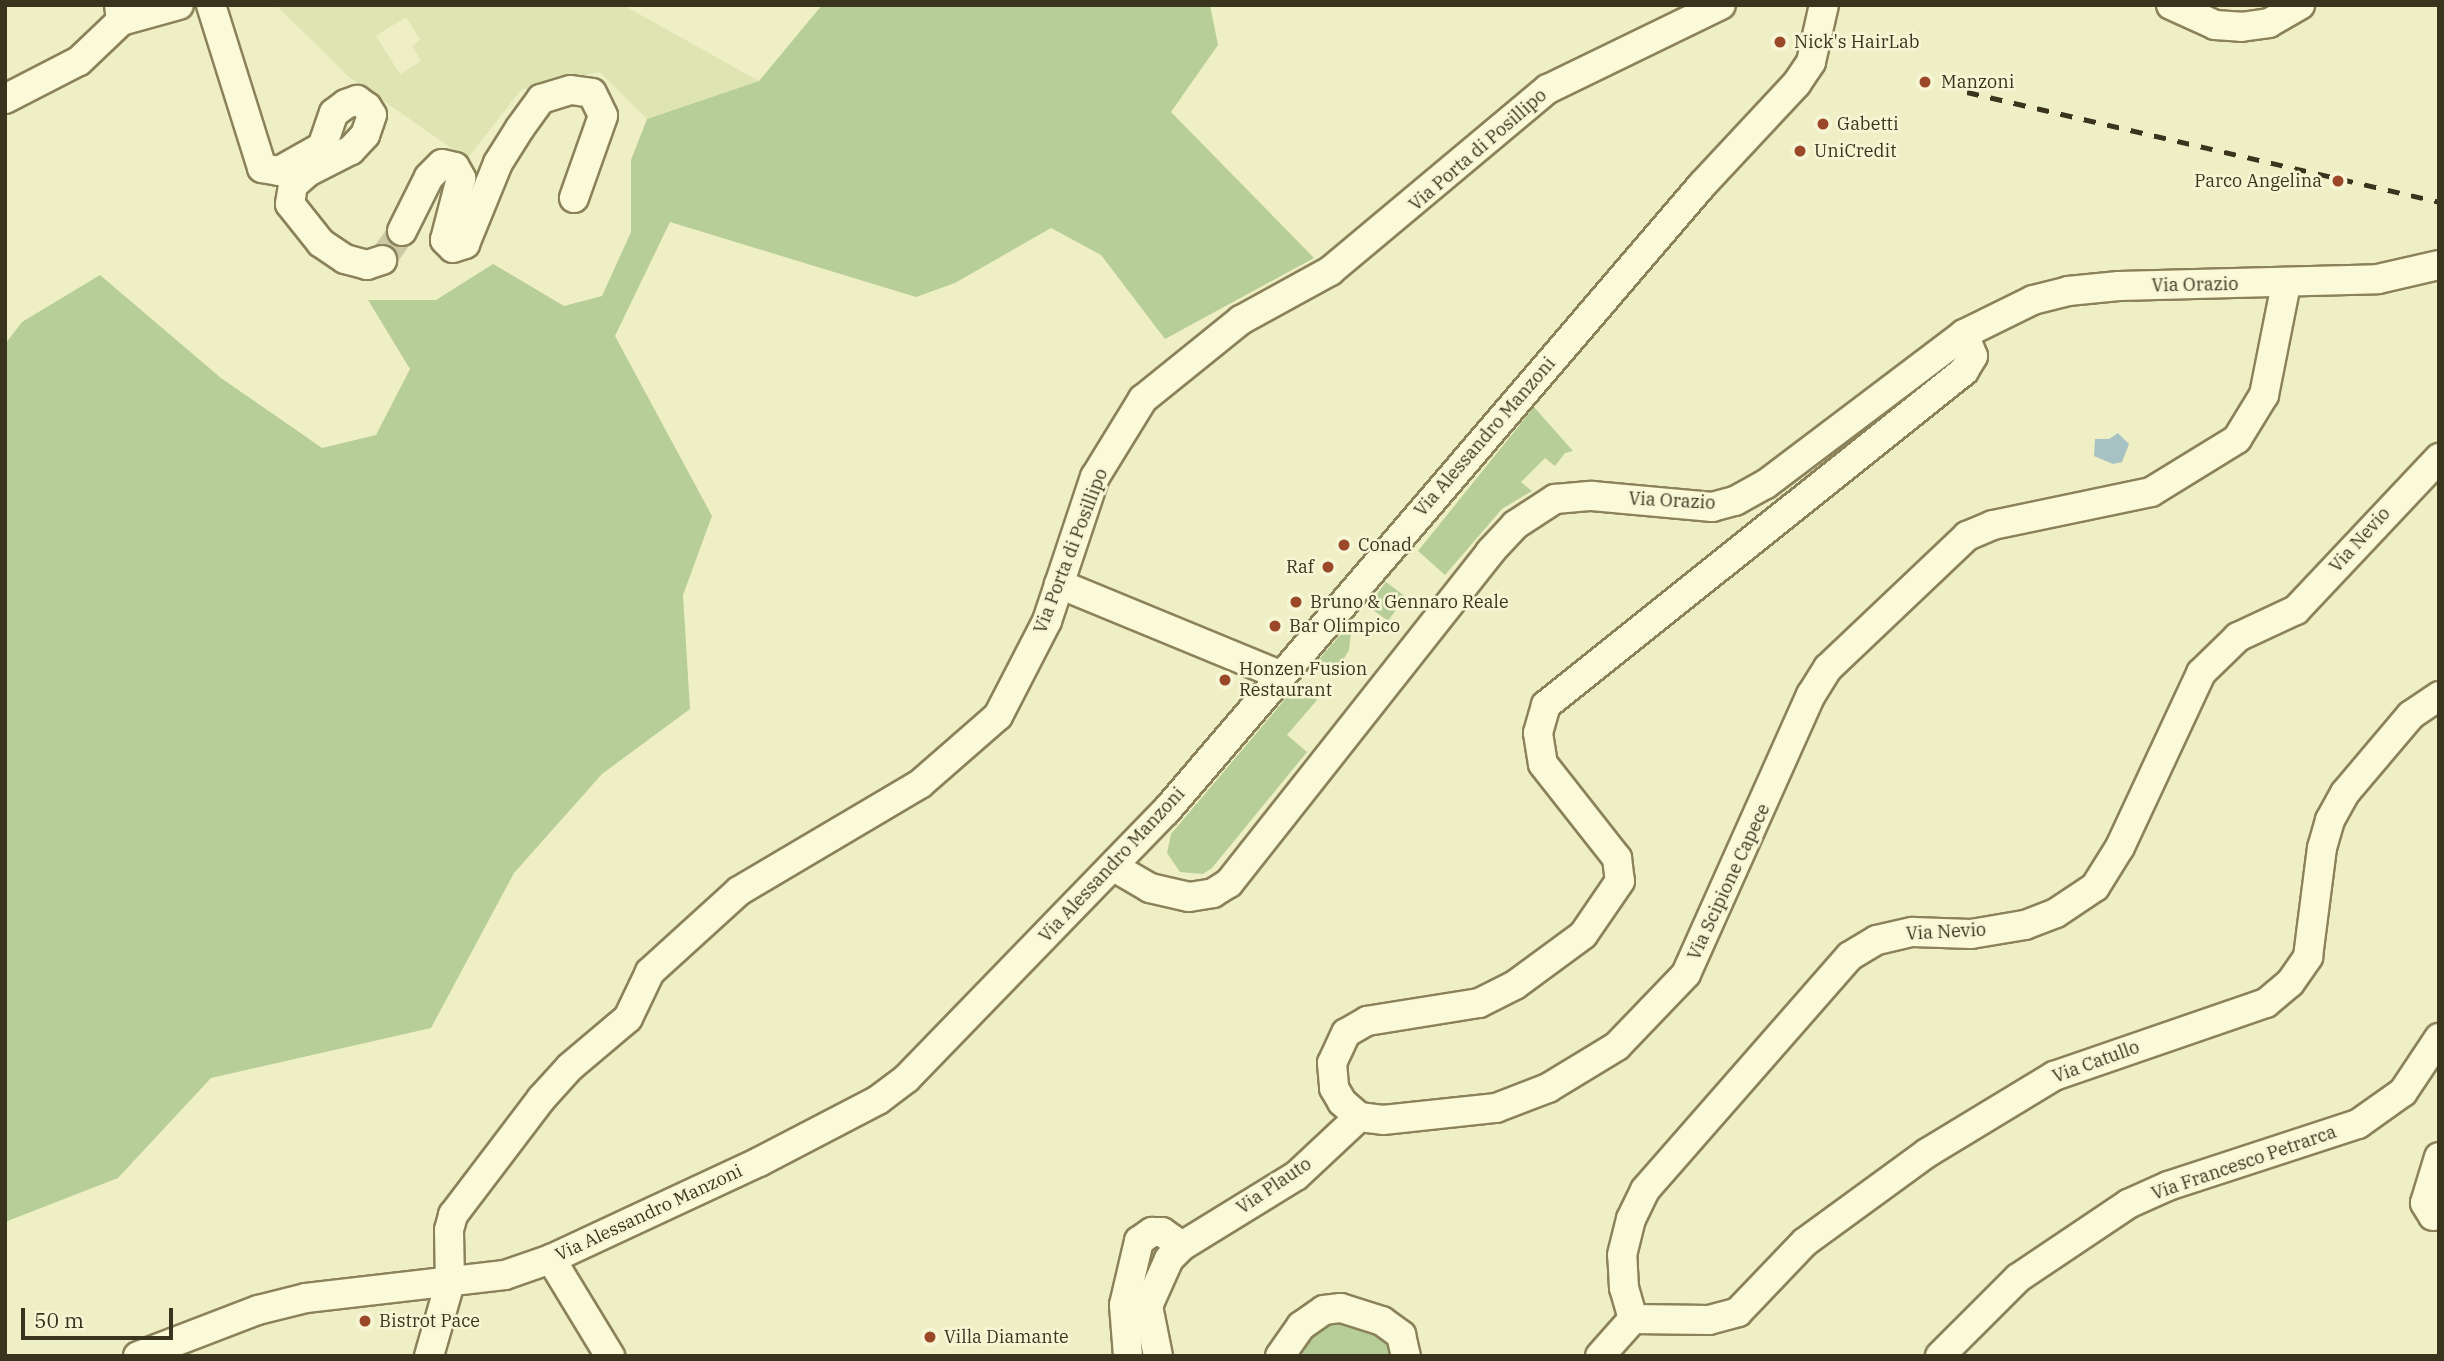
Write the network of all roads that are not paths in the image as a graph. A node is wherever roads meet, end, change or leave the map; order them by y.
1 (179, 5) edge
2 (211, 5) edge
3 (1721, 5) edge
4 (1824, 5) edge
5 (2171, 5) edge
6 (2300, 5) edge
7 (120, 13) edge
8 (5, 99) edge
9 (574, 198) dead end
10 (402, 231) tunnel mouth
11 (382, 260) dead end
12 (2439, 265) edge
13 (2286, 284) junction
14 (1964, 334) junction
15 (2439, 457) edge
16 (1059, 584) junction
17 (1280, 675) junction
18 (2439, 696) edge
19 (1114, 867) junction
20 (2439, 1038) edge
21 (1359, 1117) junction
22 (2439, 1157) edge
23 (2439, 1214) edge
24 (1182, 1246) junction
25 (551, 1259) junction
26 (450, 1283) junction
27 (1633, 1319) junction
28 (138, 1356) edge
29 (429, 1356) edge
30 (610, 1356) edge
31 (1128, 1356) edge
32 (1158, 1356) edge
33 (1280, 1356) edge
34 (1406, 1356) edge
35 (1600, 1356) edge
36 (1940, 1356) edge

1 - 7 street
2 - 11 street
3 - 16 street, Via Porta di Posillipo
4 - 17 street, Via Alessandro Manzoni
5 - 6 street
7 - 8 street
9 - 10 street
12 - 13 street, Via Orazio
13 - 14 street, Via Orazio
13 - 21 street, Via Scipione Capece
14 - 19 street, Via Orazio
14 - 21 street
15 - 27 street, Via Nevio
16 - 17 street
16 - 26 street, Via Porta di Posillipo
17 - 19 street, Via Alessandro Manzoni
18 - 27 street, Via Catullo
19 - 25 street, Via Alessandro Manzoni
20 - 36 street, Via Francesco Petrarca
21 - 24 street, Via Plauto
22 - 23 street
24 - 31 street
24 - 32 street, Via Plauto
25 - 26 street, Via Alessandro Manzoni
25 - 30 street
26 - 28 street, Via Alessandro Manzoni
26 - 29 street, Via Porta di Posillipo
27 - 35 street
33 - 34 street

